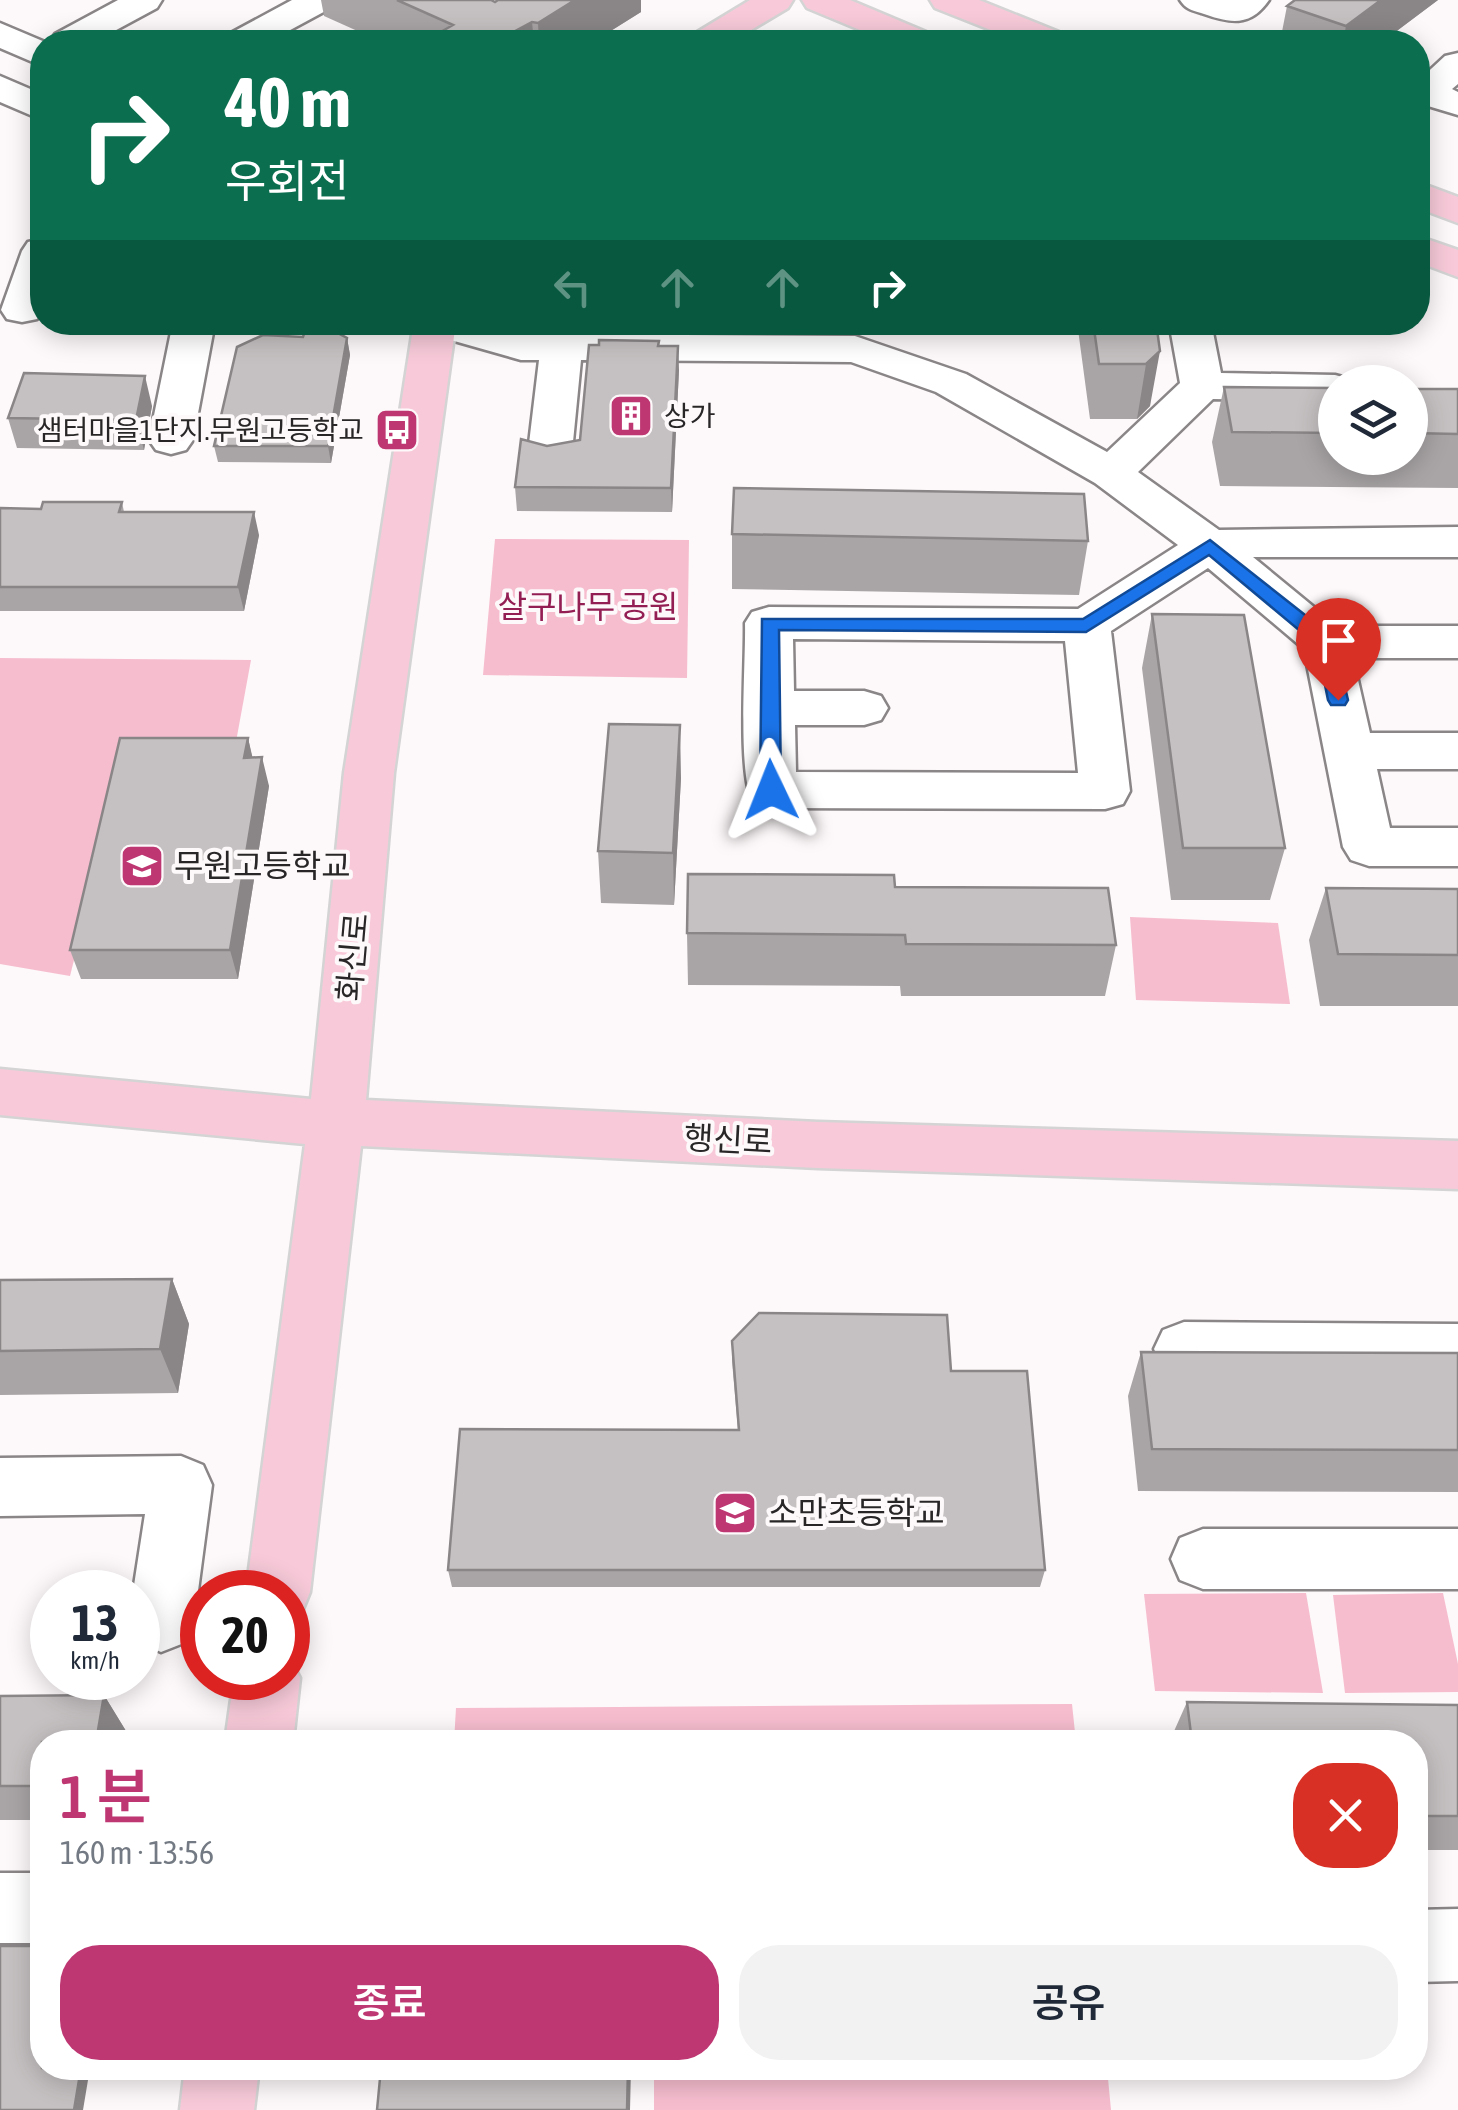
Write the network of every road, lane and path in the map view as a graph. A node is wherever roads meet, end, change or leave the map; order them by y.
1 (144, 0) edge
2 (318, 0) edge
3 (775, 0) edge
4 (820, 0) edge
5 (948, 0) edge
6 (1198, 0) edge
7 (1251, 0) edge
8 (90, 30) edge
9 (267, 30) edge
10 (727, 30) edge
11 (890, 30) edge
12 (1022, 30) edge
13 (0, 34) edge
14 (30, 49) edge
15 (1458, 64) edge
16 (0, 87) edge
17 (1430, 89) edge
18 (1430, 94) edge
19 (30, 103) edge
20 (1458, 104) edge
21 (1430, 199) edge
22 (1458, 211) edge
23 (1430, 252) edge
24 (1458, 262) edge
25 (191, 335) edge
26 (433, 335) edge
27 (478, 335) edge
28 (1192, 335) edge
29 (723, 336) edge
30 (562, 347) junction
31 (1202, 386) junction
32 (1318, 388) edge
33 (171, 440) dead end
34 (550, 452) edge
35 (1111, 472) junction
36 (1458, 542) edge
37 (1210, 546) junction
38 (1086, 625) junction
39 (1326, 642) junction
40 (1458, 642) edge
41 (768, 708) junction
42 (864, 708) dead end
43 (1348, 750) junction
44 (1458, 751) edge
45 (1458, 847) edge
46 (0, 1092) edge
47 (334, 1124) junction
48 (1458, 1164) edge
49 (1184, 1349) edge
50 (1458, 1351) edge
51 (0, 1487) edge
52 (1458, 1558) edge
53 (1203, 1559) dead end
54 (281, 1570) edge
55 (161, 1622) dead end
56 (265, 1700) edge
57 (262, 1730) edge
58 (0, 1908) edge
59 (30, 1908) edge
60 (1458, 1945) edge
61 (1428, 1946) edge
62 (221, 2080) edge
63 (218, 2110) edge

1 - 8 lane
2 - 9 lane
3 - 10 main road
4 - 11 main road
5 - 12 main road
6 - 7 lane
13 - 14 lane
15 - 17 lane
16 - 19 lane
18 - 20 lane
21 - 22 main road
23 - 24 main road
25 - 33 lane
26 - 47 main road, 화신로
27 - 30 lane
28 - 31 lane
29 - 30 lane
29 - 35 lane
30 - 34 lane
31 - 32 lane
31 - 35 lane
35 - 37 lane
36 - 37 lane
37 - 38 lane
37 - 39 lane
38 - 41 lane
38 - 41 lane
39 - 40 lane
39 - 43 lane
41 - 42 lane
43 - 44 lane
43 - 45 lane
46 - 47 main road, 행신로
47 - 48 main road, 행신로
47 - 54 main road, 화신로
49 - 50 lane
51 - 55 lane
52 - 53 lane
56 - 57 main road
58 - 59 lane
60 - 61 lane
62 - 63 main road

